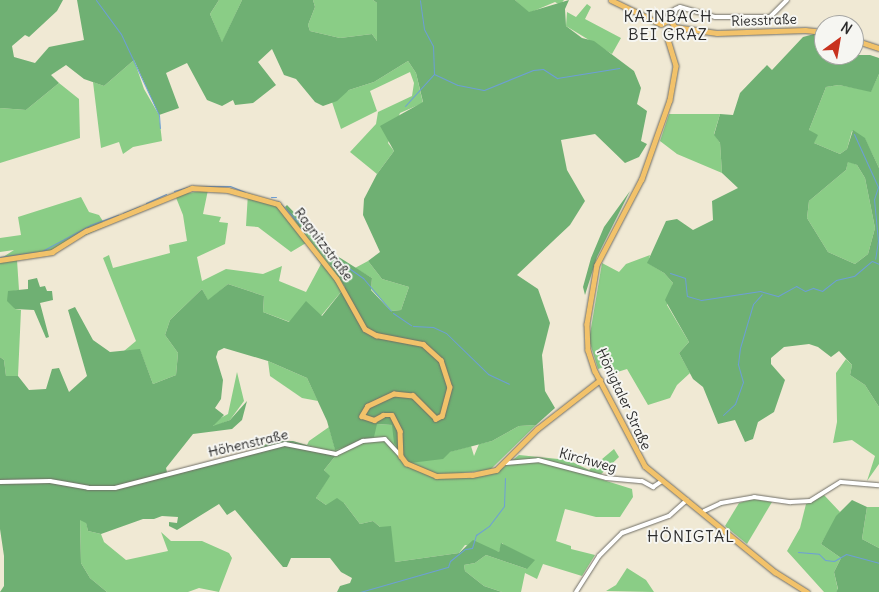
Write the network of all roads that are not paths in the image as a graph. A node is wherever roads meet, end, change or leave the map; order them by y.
1 (611, 0) edge
2 (787, 0) edge
3 (670, 19) junction
4 (661, 24) junction
5 (675, 27) junction
6 (814, 31) edge
7 (666, 33) junction
8 (864, 43) edge
9 (879, 48) edge
10 (0, 260) edge
11 (600, 380) junction
12 (401, 456) junction
13 (506, 463) junction
14 (662, 481) junction
15 (0, 482) edge
16 (879, 485) edge
17 (687, 500) junction
18 (704, 511) junction
19 (576, 592) edge
20 (806, 592) edge

1 - 4 main road
2 - 3 street
3 - 4 main road
3 - 5 main road
4 - 7 main road, Hönigtaler Straße
5 - 6 main road, Riesstraße
5 - 7 main road
7 - 11 main road, Hönigtaler Straße
8 - 9 main road
10 - 12 main road, Ragnitzstraße
11 - 13 main road, Höhenstraße
11 - 14 main road, Hönigtaler Straße
12 - 13 main road, Höhenstraße
12 - 15 street, Höhenstraße
13 - 14 street, Kirchweg
14 - 17 main road, Hönigtaler Straße
16 - 18 street
17 - 18 main road, Hönigtaler Straße
17 - 19 street
18 - 20 main road, Hönigtaler Straße

